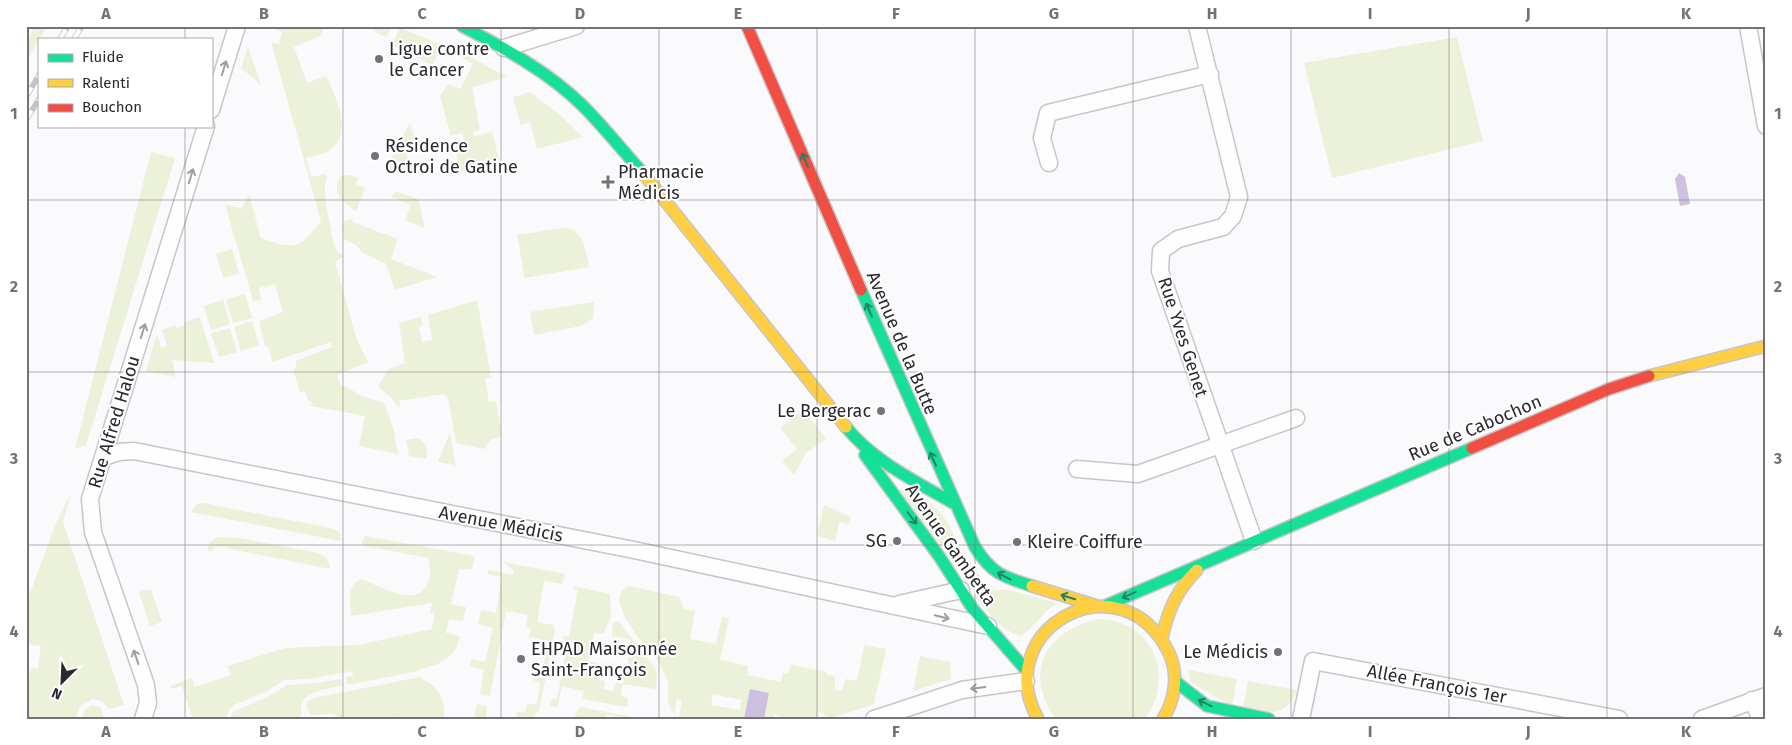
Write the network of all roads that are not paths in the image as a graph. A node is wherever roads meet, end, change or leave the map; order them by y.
1 (237, 26) edge
2 (462, 26) edge
3 (576, 26) edge
4 (747, 26) edge
5 (1197, 26) edge
6 (1748, 26) edge
7 (504, 48) junction
8 (1210, 74) junction
9 (212, 107) edge
10 (1766, 126) edge
11 (205, 128) edge
12 (1049, 163) dead end
13 (1766, 346) edge
14 (1296, 418) dead end
15 (853, 436) junction
16 (1219, 446) junction
17 (104, 457) junction
18 (1077, 469) dead end
19 (953, 503) junction
20 (1254, 541) junction
21 (1206, 563) junction
22 (961, 590) junction
23 (897, 605) junction
24 (1094, 605) junction
25 (1106, 605) junction
26 (988, 626) junction
27 (1162, 638) junction
28 (1026, 676) junction
29 (1175, 681) junction
30 (1759, 698) edge
31 (1704, 717) edge
32 (143, 719) edge
33 (874, 719) edge
34 (1038, 719) edge
35 (1163, 719) edge
36 (1269, 719) edge
37 (1301, 719) edge
38 (1619, 719) edge
39 (1761, 719) edge

9 -> 1 street
2 - 7 main road
3 - 7 street
19 -> 4 main road, Avenue de la Butte
5 - 8 street, Rue Yves Genet
6 - 10 street
7 - 15 main road
8 - 12 street
8 - 16 street, Rue Yves Genet
17 -> 11 street, Rue Alfred Halou
13 - 20 main road, Rue de Cabochon
14 - 16 street
15 - 19 main road
15 -> 22 main road, Avenue Gambetta
16 - 18 street
16 - 20 street, Rue Yves Genet
17 - 23 street, Avenue Médicis
32 -> 17 street, Rue Alfred Halou
24 -> 19 main road, Avenue de la Butte
20 - 21 main road, Rue de Cabochon
21 -> 25 main road, Rue de Cabochon
21 - 27 main road, Rue de Cabochon
22 - 23 street, Avenue Médicis
22 - 26 main road, Avenue Gambetta
23 -> 26 street, Avenue Médicis
24 - 25 main road
24 - 28 main road
25 - 27 main road
26 - 28 main road, Avenue Gambetta
27 - 29 main road
28 -> 33 street
28 - 34 main road
29 - 35 main road
36 -> 29 main road
30 - 31 street
30 - 39 street
37 - 38 street, Allée François 1er

